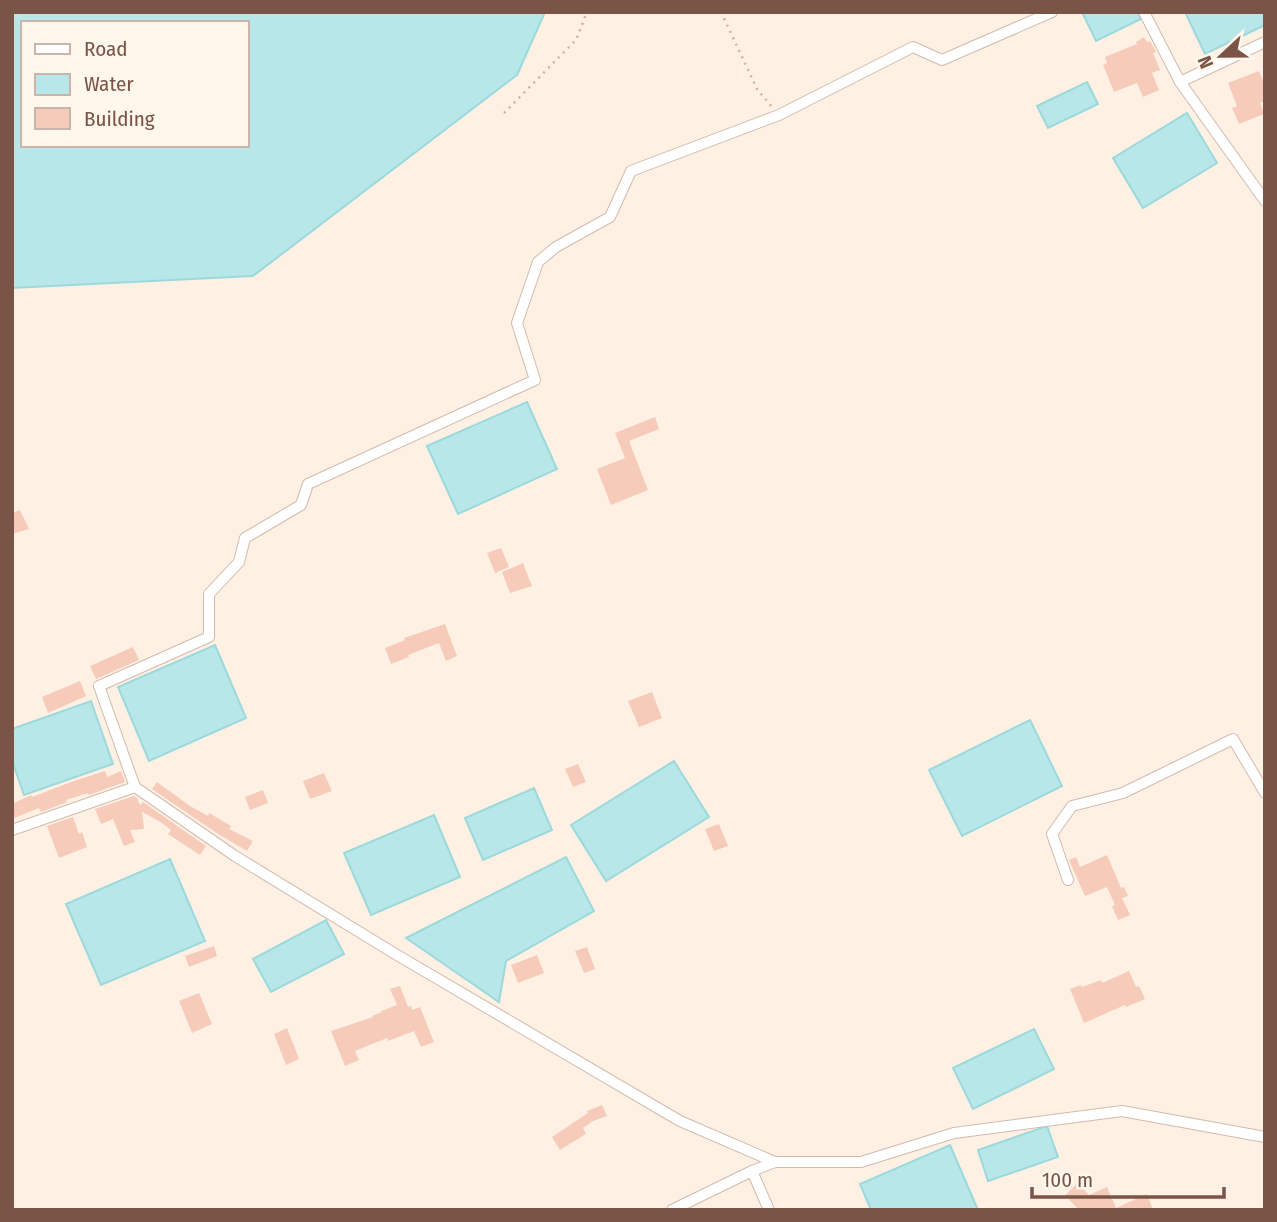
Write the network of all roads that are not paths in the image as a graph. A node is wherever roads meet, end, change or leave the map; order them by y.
1 (1052, 12) edge
2 (1144, 12) edge
3 (1265, 42) edge
4 (1180, 82) junction
5 (1265, 201) edge
6 (135, 787) junction
7 (1265, 793) edge
8 (12, 830) edge
9 (1068, 880) dead end
10 (1265, 1137) edge
11 (775, 1162) junction
12 (752, 1171) junction
13 (672, 1210) edge
14 (769, 1210) edge

1 - 6 street
2 - 4 street
3 - 4 street
4 - 5 street
6 - 8 street
6 - 11 street
7 - 9 street
10 - 11 street
11 - 12 street
12 - 13 street
12 - 14 street

